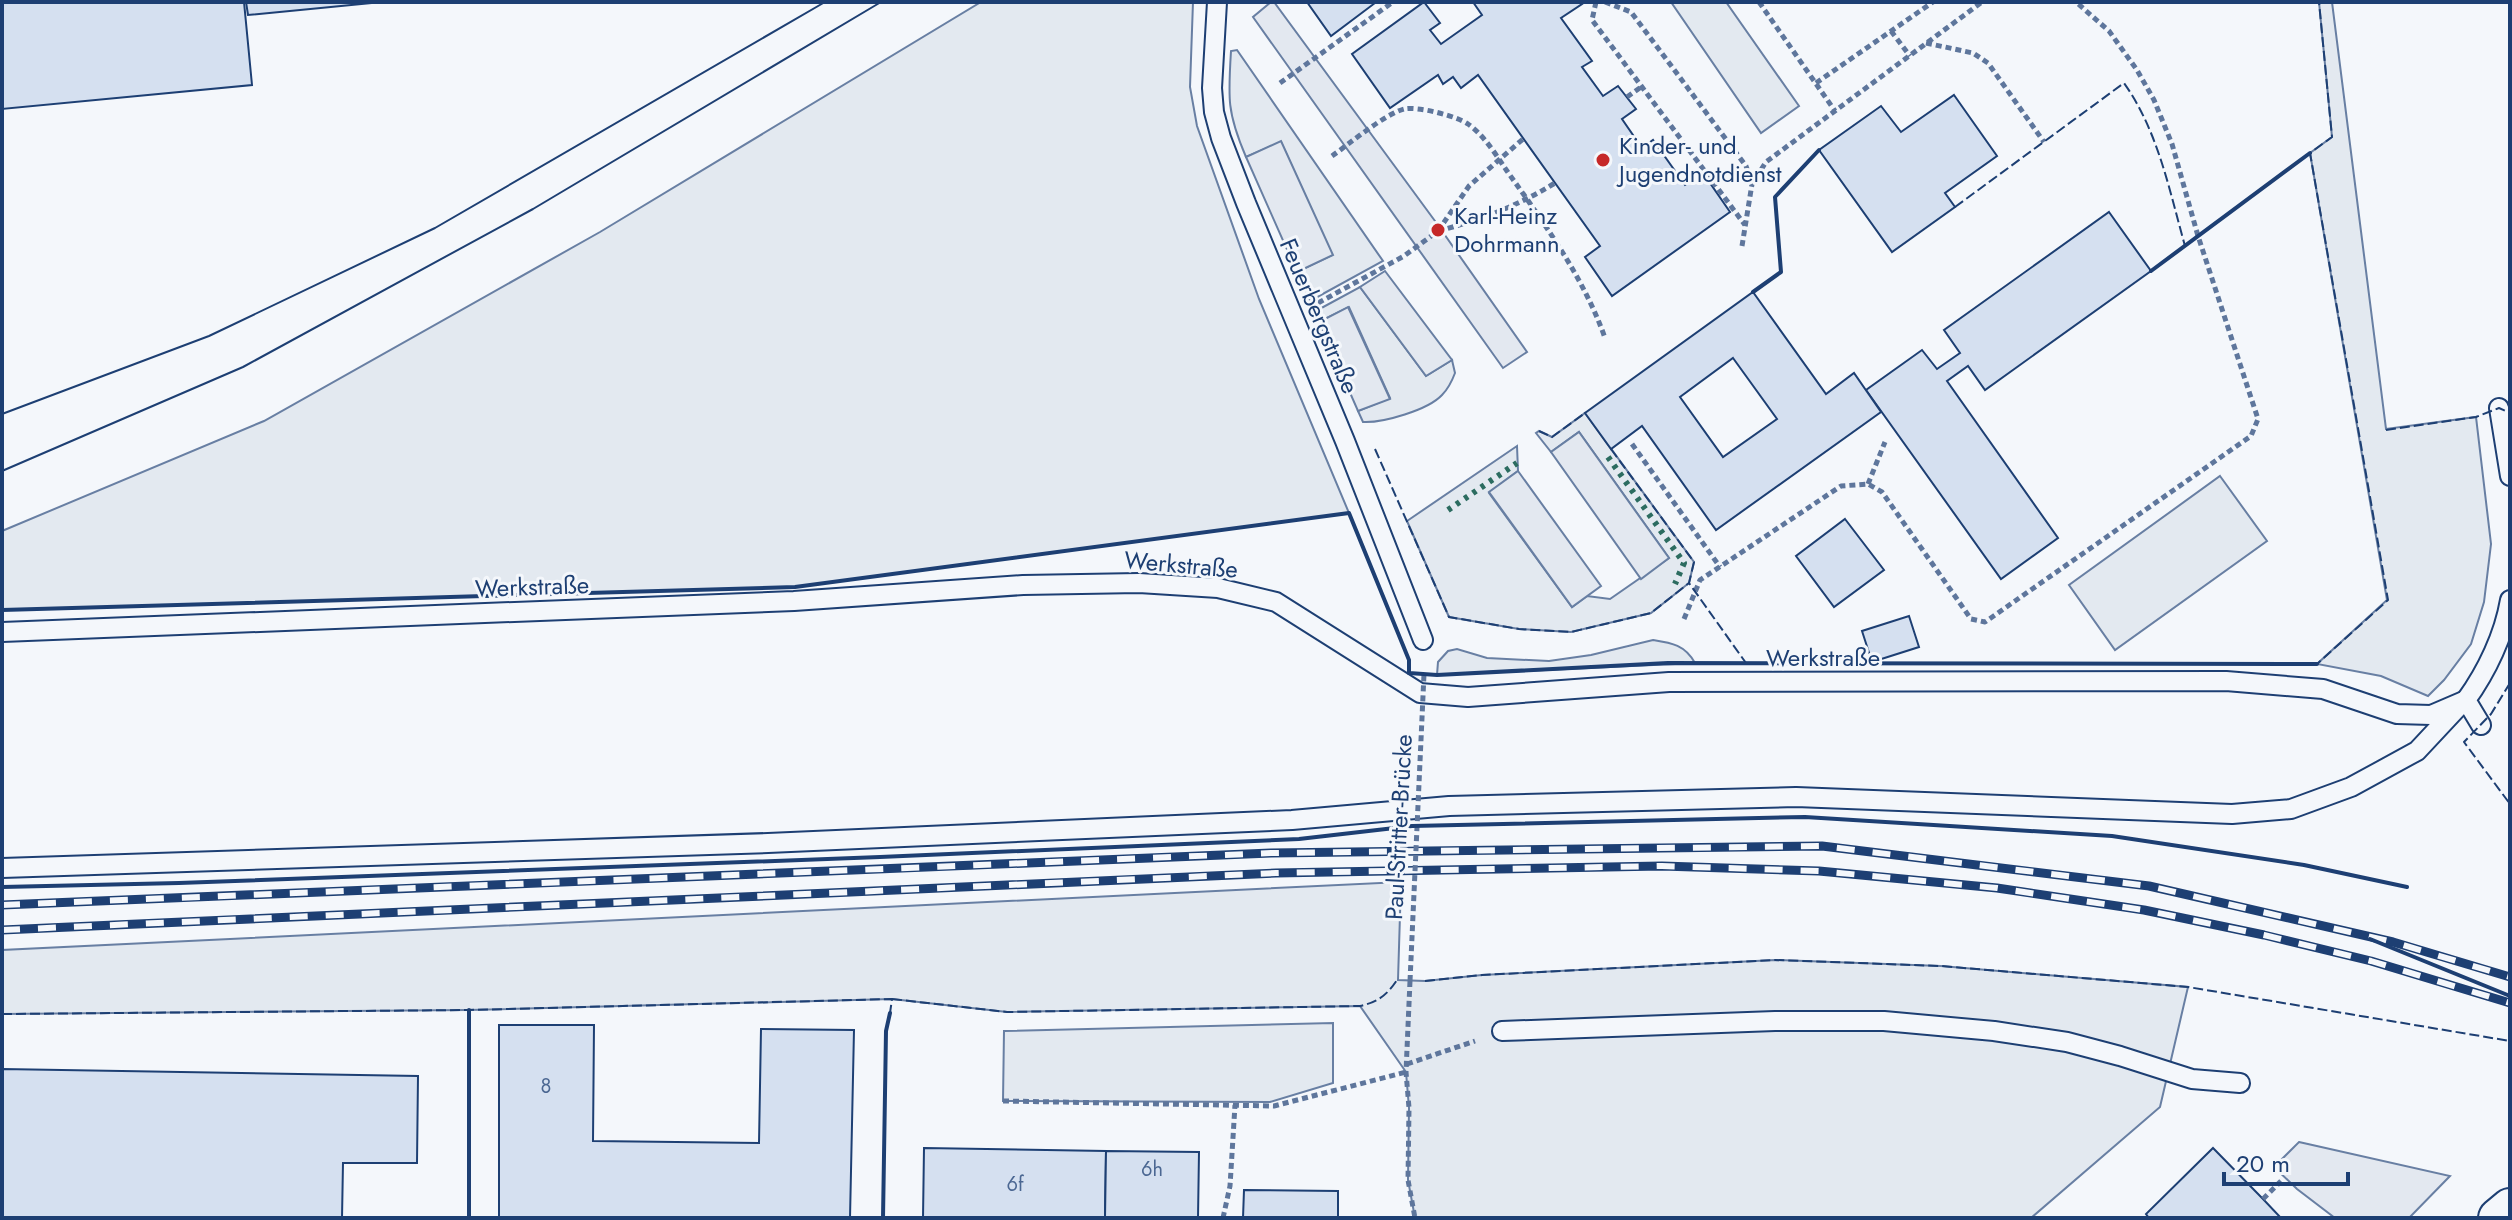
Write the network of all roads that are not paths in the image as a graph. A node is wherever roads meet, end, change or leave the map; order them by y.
1 (1217, 2) edge
2 (2499, 408) dead end
3 (2510, 476) edge
4 (2510, 600) edge
5 (2, 632) edge
6 (1423, 640) dead end
7 (2466, 700) junction
8 (2481, 725) dead end
9 (2, 868) edge
10 (1502, 1031) road end
11 (2240, 1083) dead end
12 (2510, 1208) edge
13 (2498, 1218) edge

1 - 6 lane, Feuerbergstraße
2 - 3 lane
4 - 7 lane
5 - 7 lane, Werkstraße
7 - 8 lane
7 - 9 lane
10 - 11 lane
12 - 13 street

